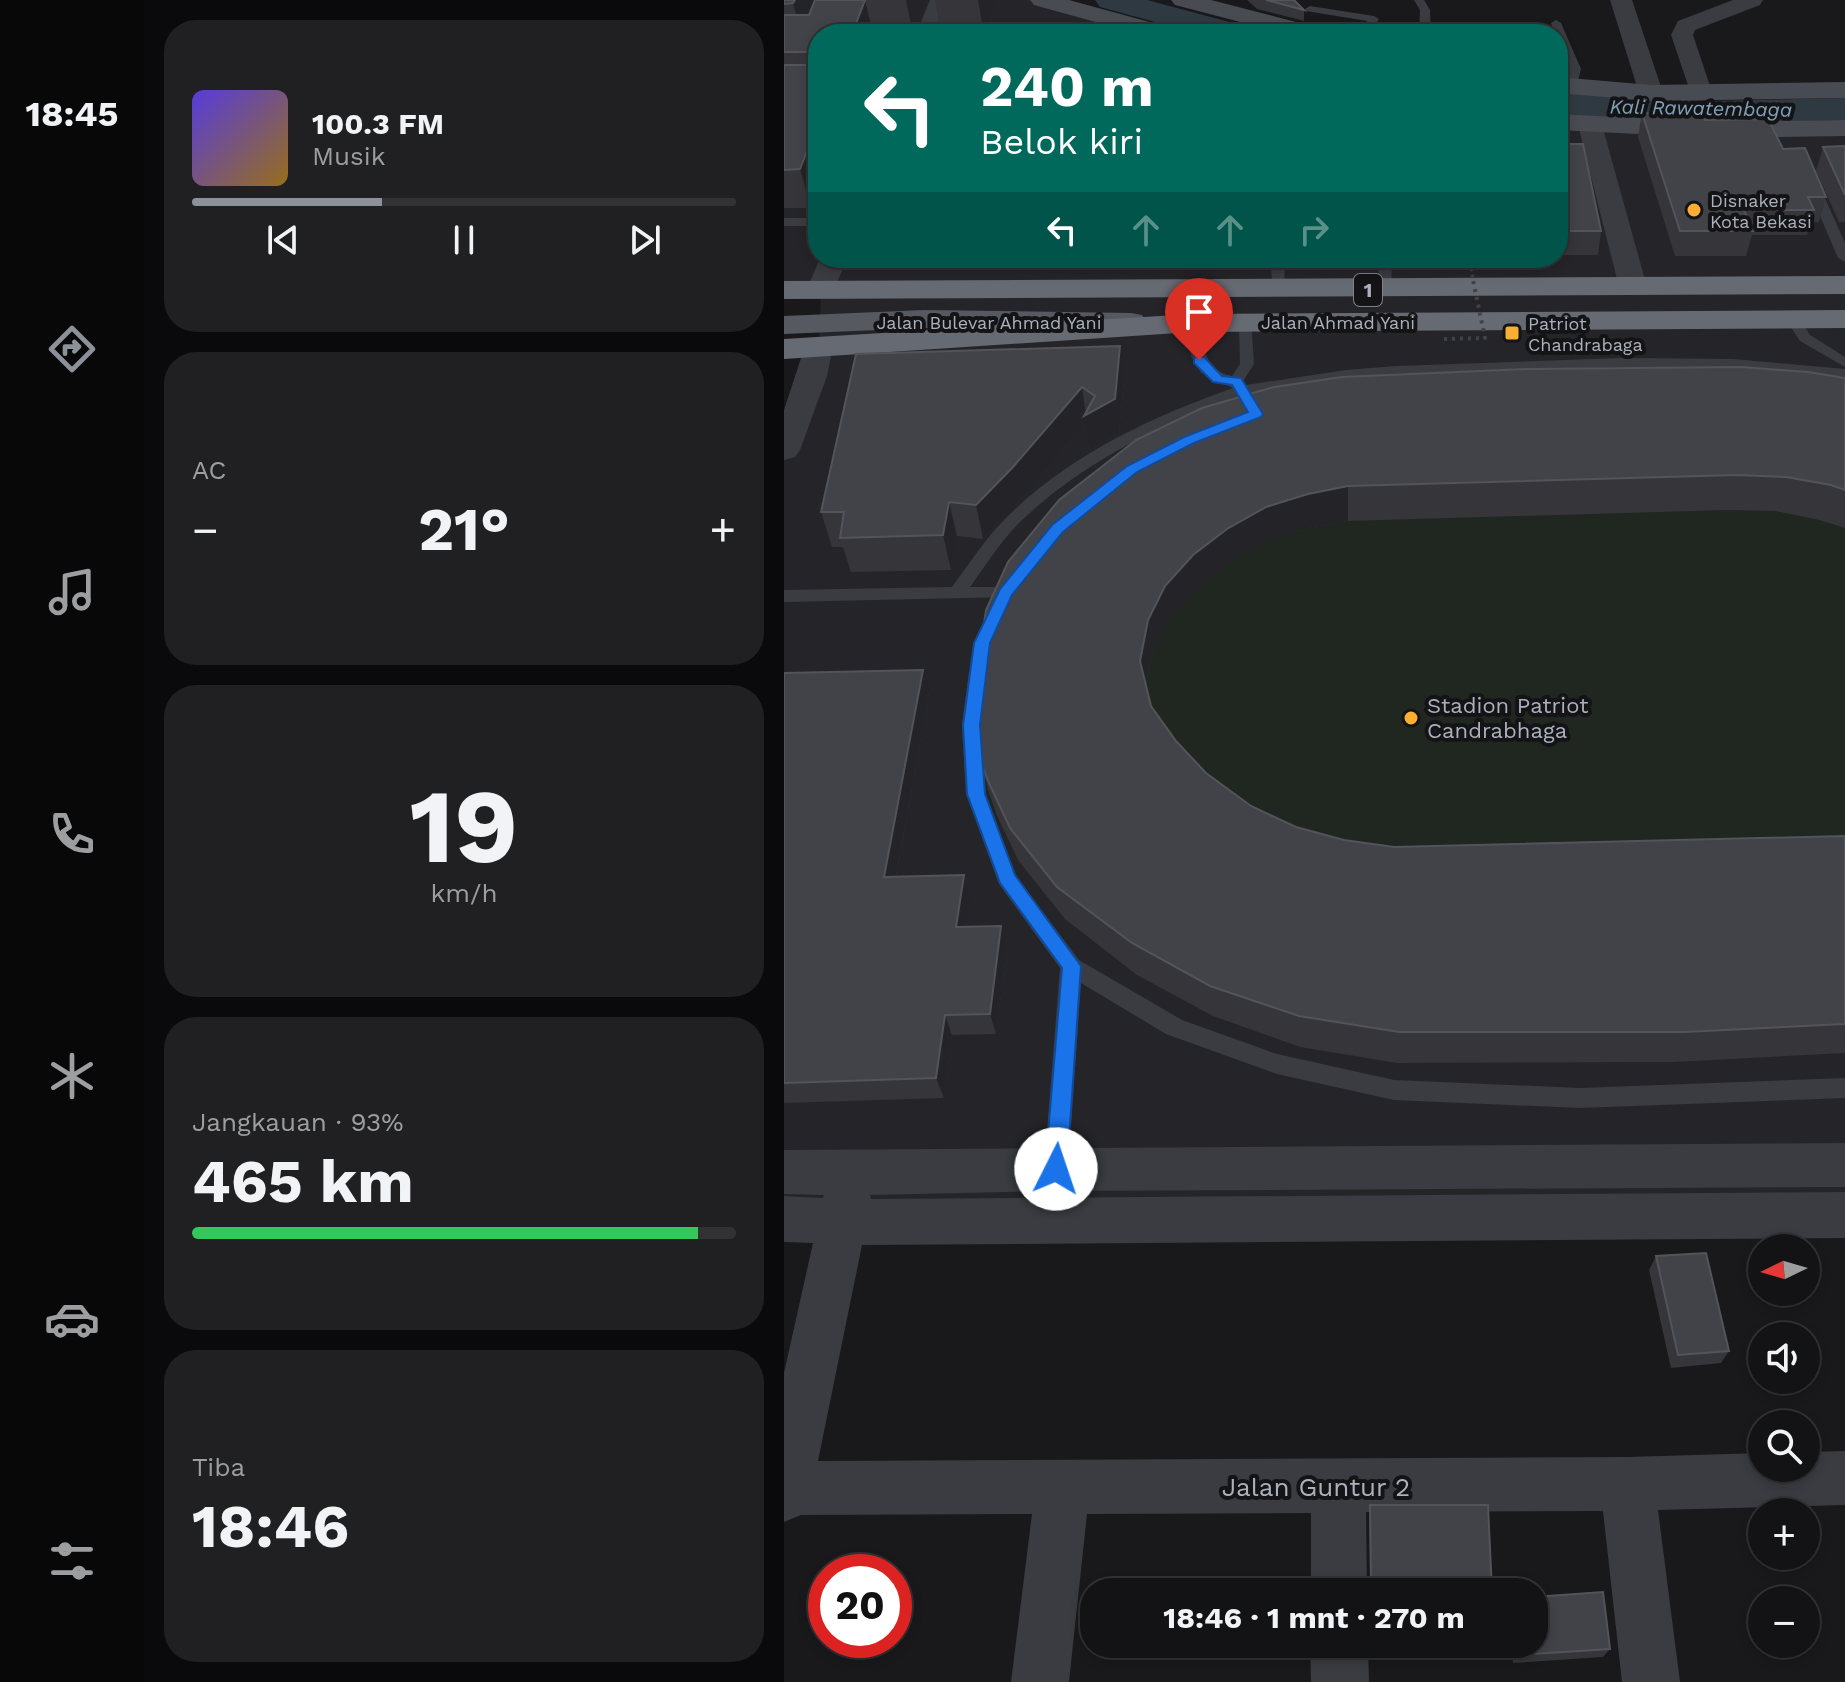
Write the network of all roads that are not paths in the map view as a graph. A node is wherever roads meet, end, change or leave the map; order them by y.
1 (941, 0) edge
2 (1042, 0) edge
3 (1183, 0) edge
4 (1419, 0) edge
5 (1621, 0) edge
6 (1751, 0) edge
7 (1310, 9) dead end
8 (931, 24) edge
9 (1130, 24) edge
10 (1275, 24) edge
11 (1370, 24) edge
12 (1425, 24) edge
13 (1568, 52) edge
14 (1568, 81) edge
15 (1568, 86) edge
16 (1845, 90) edge
17 (1700, 92) junction
18 (1651, 93) junction
19 (1568, 123) edge
20 (1590, 125) junction
21 (1845, 128) edge
22 (1807, 171) edge
23 (784, 222) edge
24 (808, 222) edge
25 (1843, 249) edge
26 (830, 268) edge
27 (1278, 268) edge
28 (1385, 268) edge
29 (1845, 285) edge
30 (1633, 287) junction
31 (821, 289) junction
32 (1279, 289) junction
33 (784, 290) edge
34 (1386, 290) junction
35 (891, 291) junction
36 (784, 304) edge
37 (1793, 319) junction
38 (1845, 319) edge
39 (1193, 323) junction
40 (1246, 323) junction
41 (784, 325) edge
42 (819, 346) junction
43 (784, 349) edge
44 (1845, 363) edge
45 (1845, 373) edge
46 (1239, 386) junction
47 (1244, 420) edge
48 (784, 450) edge
49 (956, 593) junction
50 (784, 596) edge
51 (994, 618) edge
52 (980, 656) edge
53 (1071, 966) junction
54 (1845, 1088) edge
55 (1844, 1168) edge
56 (1056, 1169) junction
57 (784, 1172) edge
58 (847, 1198) junction
59 (1845, 1215) edge
60 (784, 1219) edge
61 (1845, 1478) edge
62 (1627, 1484) junction
63 (1338, 1487) junction
64 (1063, 1488) junction
65 (785, 1490) edge
66 (1339, 1578) edge
67 (1339, 1658) edge
68 (1040, 1682) edge
69 (1340, 1682) edge
70 (1651, 1682) edge

1 - 8 street
2 - 9 street
3 - 10 street
4 - 12 lane
5 - 18 street
6 - 17 street
7 - 11 lane
13 - 14 lane
15 - 18 street
16 - 17 street
17 - 18 street
19 - 20 street
20 - 21 street
20 - 30 street
22 - 25 lane
23 - 24 lane
26 - 31 street
27 - 32 lane
28 - 34 lane
29 - 30 highway, Jalan Ahmad Yani / 1
30 - 34 highway, Jalan Ahmad Yani / 1
31 - 33 highway, Jalan Ahmad Yani / 1
31 - 35 highway, Jalan Ahmad Yani / 1
32 - 34 highway, Jalan Ahmad Yani / 1
32 - 35 highway, Jalan Ahmad Yani / 1
35 - 36 main road, Jalan Bulevar Ahmad Yani
37 - 38 highway, Jalan Ahmad Yani / 1
37 - 40 highway, Jalan Ahmad Yani / 1
37 - 44 lane
39 - 40 highway, Jalan Ahmad Yani / 1
39 - 41 main road, Jalan Bulevar Ahmad Yani
39 - 42 highway, Jalan Ahmad Yani / 1
39 - 46 lane
40 - 46 lane
42 - 43 highway, Jalan Ahmad Yani / 1
42 - 48 street
45 - 46 lane
46 - 47 lane
46 - 49 lane
49 - 50 lane
49 - 51 lane
52 - 53 lane
53 - 54 lane
53 - 56 lane
55 - 56 street
56 - 58 street
57 - 58 street
58 - 59 street
58 - 60 street
58 - 65 street
61 - 62 street, Jalan Guntur 2
62 - 63 street, Jalan Guntur 2
62 - 70 street
63 - 64 street, Jalan Guntur 2
63 - 66 street
64 - 65 street, Jalan Guntur 2
64 - 68 street
67 - 69 street

